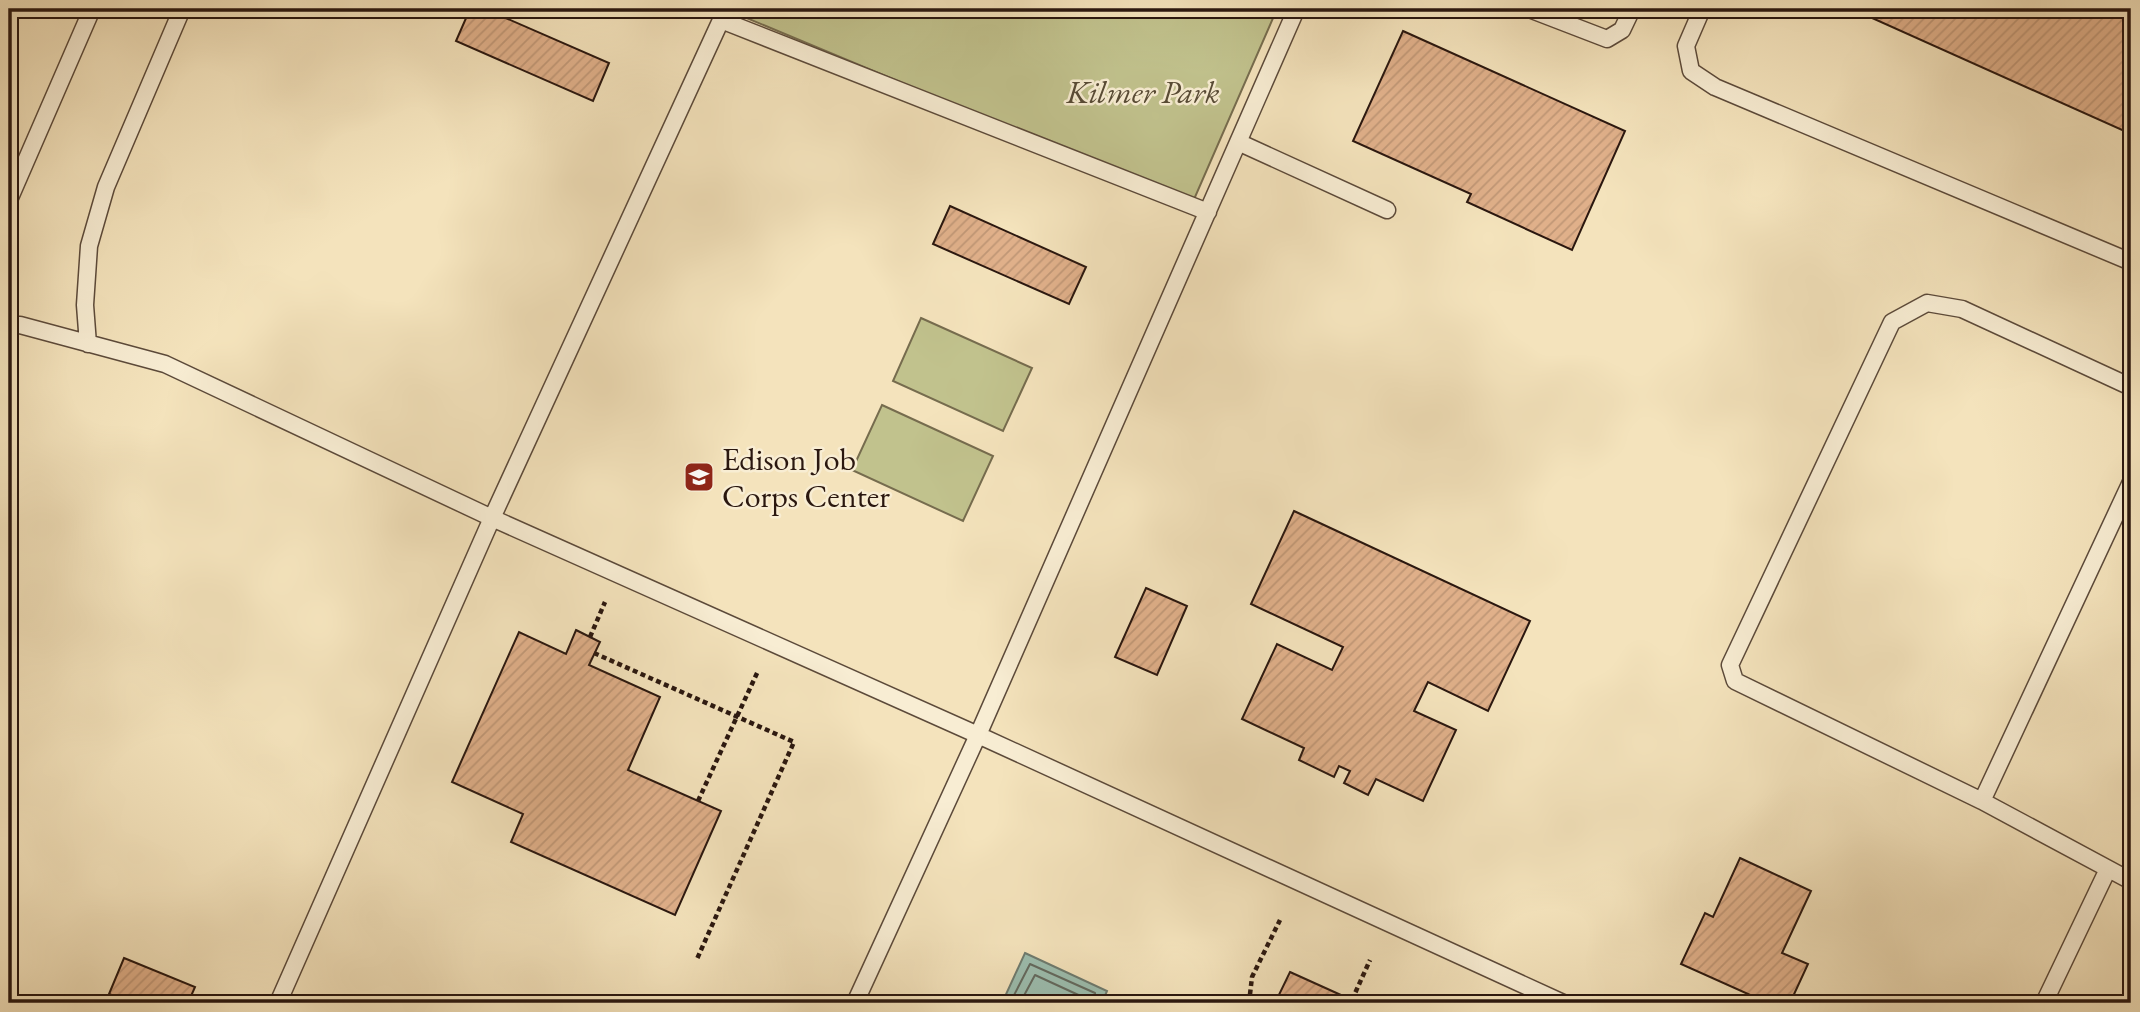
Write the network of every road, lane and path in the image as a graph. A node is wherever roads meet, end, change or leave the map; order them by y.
1 (92, 9) edge
2 (182, 9) edge
3 (1529, 9) edge
4 (1632, 9) edge
5 (1702, 9) edge
6 (1296, 10) edge
7 (1238, 142) junction
8 (9, 200) edge
9 (1387, 210) dead end
10 (1208, 212) junction
11 (2131, 262) edge
12 (9, 326) edge
13 (88, 344) junction
14 (2131, 387) edge
15 (2131, 482) edge
16 (492, 518) junction
17 (605, 602) dead end
18 (590, 637) dead end
19 (594, 653) dead end
20 (758, 671) dead end
21 (736, 717) junction
22 (978, 735) junction
23 (698, 801) dead end
24 (1982, 801) junction
25 (2108, 870) junction
26 (2131, 880) edge
27 (1280, 920) dead end
28 (697, 959) dead end
29 (1370, 960) dead end
30 (1352, 1000) dead end
31 (278, 1003) edge
32 (855, 1003) edge
33 (1249, 1003) edge
34 (1563, 1003) edge
35 (2044, 1003) edge

1 - 8 lane
2 - 13 lane
3 - 4 lane
5 - 11 lane
6 - 7 lane
7 - 9 lane
7 - 10 lane
10 - 16 lane
10 - 22 lane
12 - 13 lane
13 - 16 lane
14 - 24 lane
15 - 24 lane
16 - 22 lane
16 - 31 lane
17 - 18 path
19 - 21 path
20 - 21 path
21 - 23 path
21 - 28 path
22 - 32 lane
22 - 34 lane
24 - 25 lane
25 - 26 lane
25 - 35 lane
27 - 33 path
29 - 30 path

